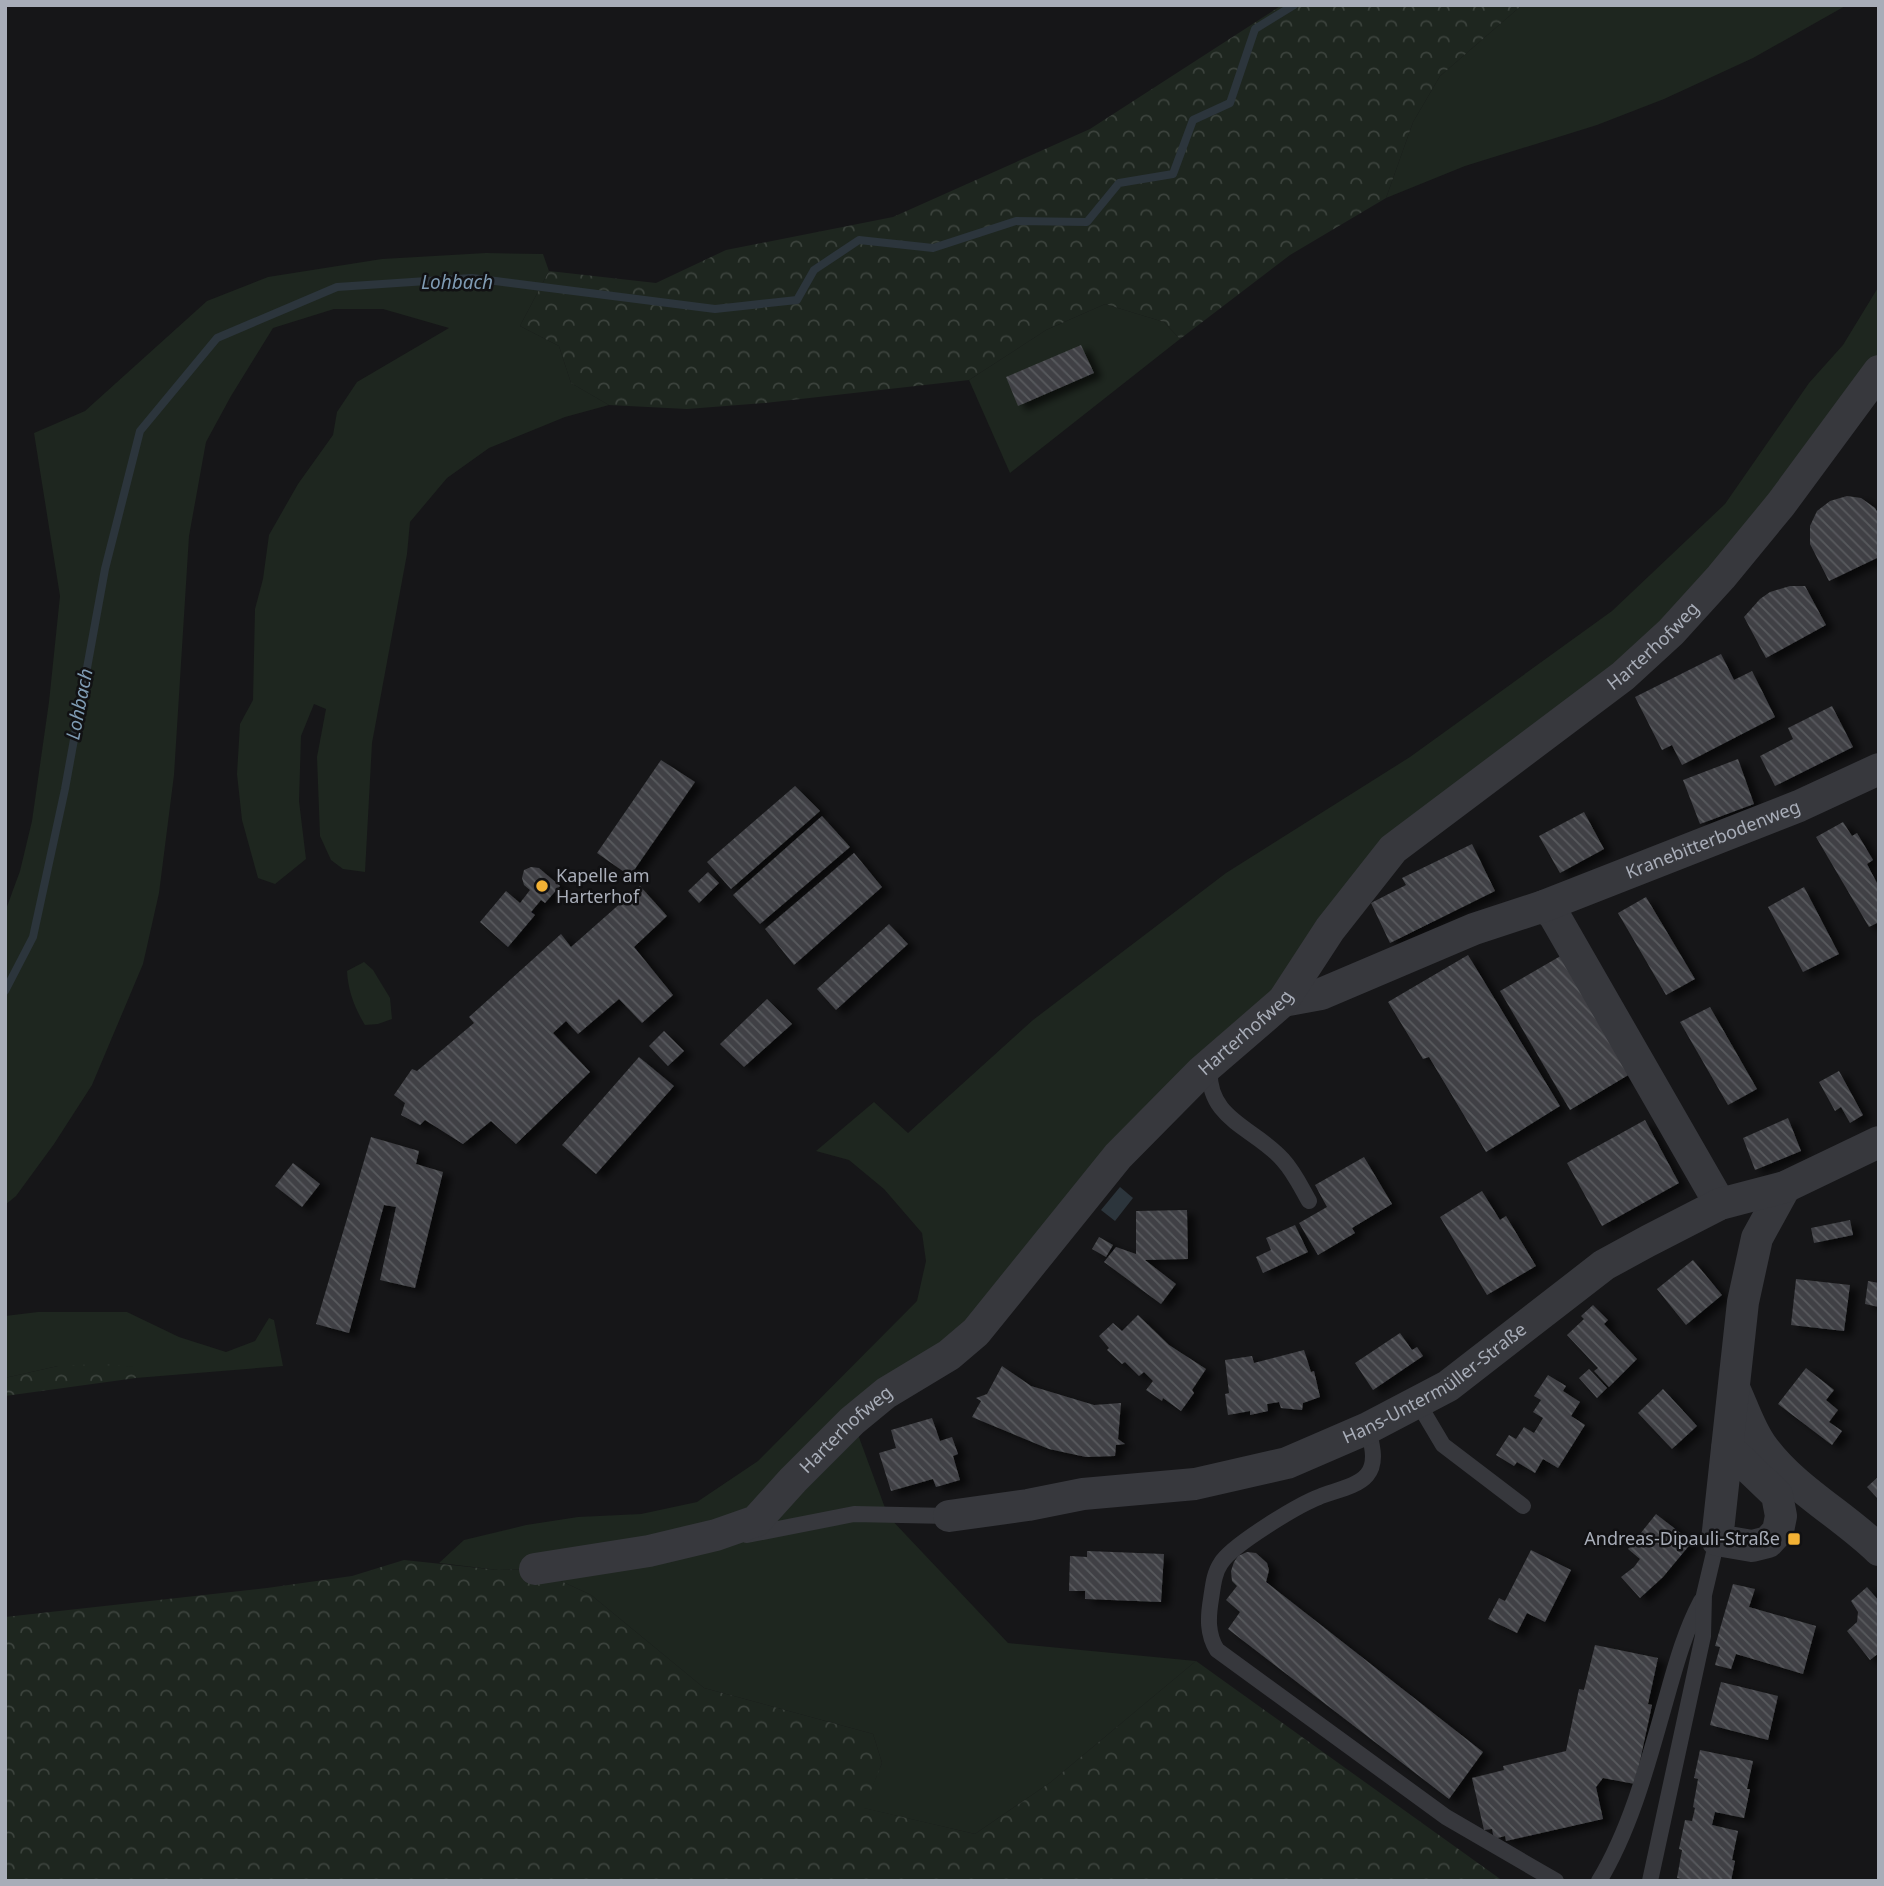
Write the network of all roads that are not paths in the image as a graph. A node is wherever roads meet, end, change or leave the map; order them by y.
1 (1879, 371) edge
2 (1879, 769) edge
3 (1544, 906) junction
4 (1283, 1001) junction
5 (1210, 1064) junction
6 (1879, 1142) edge
7 (1785, 1187) junction
8 (1309, 1202) dead end
9 (1720, 1204) junction
10 (1733, 1387) junction
11 (1418, 1403) junction
12 (1368, 1428) junction
13 (1727, 1447) junction
14 (1523, 1506) dead end
15 (949, 1516) joint
16 (716, 1535) junction
17 (1717, 1539) junction
18 (1879, 1550) edge
19 (535, 1569) dead end
20 (1704, 1595) junction
21 (1556, 1881) edge
22 (1599, 1881) edge
23 (1650, 1881) edge

1 - 4 street, Harterhofweg
2 - 3 street, Kranebitterbodenweg
3 - 4 street, Kranebitterbodenweg
3 - 9 street
4 - 5 street, Harterhofweg
5 - 8 lane
5 - 16 street, Harterhofweg
6 - 7 street, Hans-Untermüller-Straße
7 - 9 street, Hans-Untermüller-Straße
7 - 10 street
9 - 11 street, Hans-Untermüller-Straße
10 - 13 street
10 - 18 street
11 - 12 street, Hans-Untermüller-Straße
11 - 14 lane
12 - 15 street, Hans-Untermüller-Straße
12 - 21 lane
13 - 17 street
13 - 17 street
15 - 16 lane
16 - 19 street, Harterhofweg
17 - 20 lane
20 - 22 lane
20 - 23 lane

